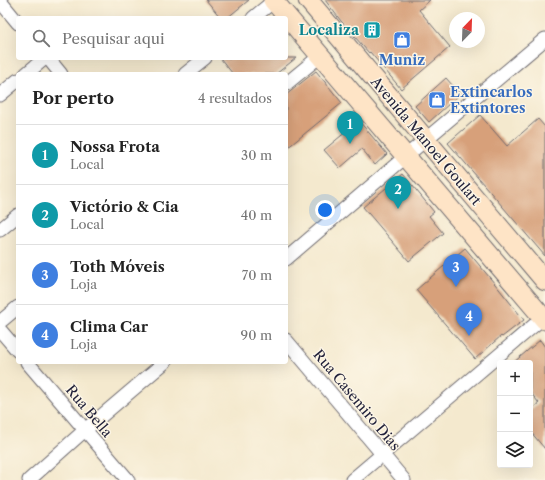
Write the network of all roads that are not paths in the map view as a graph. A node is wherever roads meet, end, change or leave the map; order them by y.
1 (274, 0) edge
2 (308, 0) edge
3 (0, 1) edge
4 (255, 16) edge
5 (287, 16) edge
6 (288, 17) edge
7 (16, 21) edge
8 (545, 39) edge
9 (320, 56) junction
10 (43, 60) edge
11 (50, 60) edge
12 (203, 60) edge
13 (28, 72) edge
14 (59, 72) edge
15 (188, 72) edge
16 (16, 82) edge
17 (288, 82) edge
18 (0, 95) edge
19 (425, 140) junction
20 (406, 156) junction
21 (16, 217) edge
22 (0, 230) edge
23 (288, 257) edge
24 (545, 281) edge
25 (16, 308) edge
26 (544, 318) edge
27 (0, 322) edge
28 (0, 330) edge
29 (288, 342) edge
30 (16, 349) edge
31 (29, 364) edge
32 (163, 364) edge
33 (85, 430) junction
34 (382, 454) junction
35 (29, 480) edge
36 (128, 480) edge
37 (352, 480) edge
38 (404, 480) edge

1 - 4 street
1 - 5 main road, Avenida Manoel Goulart
2 - 19 main road, Avenida Manoel Goulart
3 - 7 street
6 - 9 main road, Avenida Manoel Goulart
8 - 19 street
9 - 17 street
9 - 20 main road, Avenida Manoel Goulart
10 - 13 street
11 - 14 street
12 - 15 street
16 - 18 street
19 - 20 street
19 - 24 main road, Avenida Manoel Goulart
20 - 23 street
20 - 26 main road, Avenida Manoel Goulart
21 - 22 street
25 - 27 street
26 - 34 street
28 - 30 street
29 - 34 street, Rua Casemiro Dias
31 - 33 street, Rua Bella
32 - 33 street
33 - 35 street
33 - 36 street, Rua Bella
34 - 37 street
34 - 38 street, Rua Casemiro Dias

